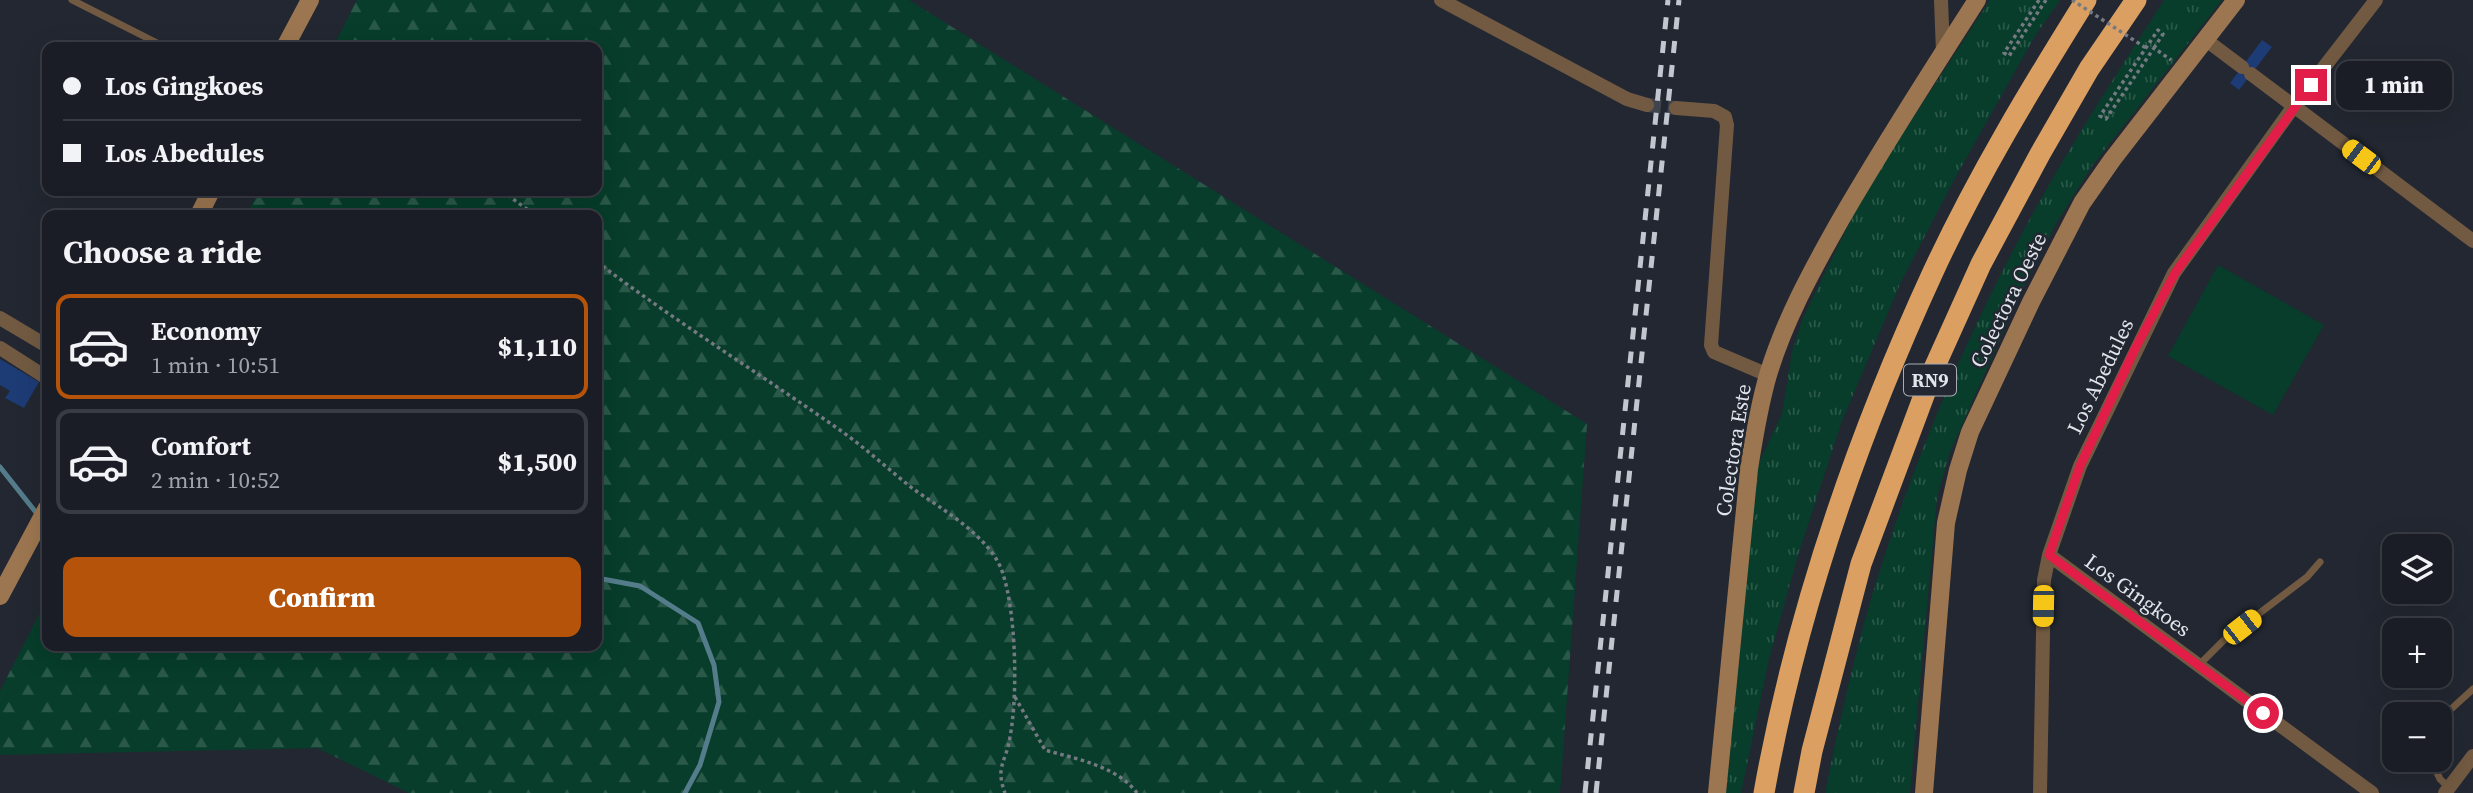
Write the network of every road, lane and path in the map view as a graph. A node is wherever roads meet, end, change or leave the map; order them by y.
1 (72, 0) edge
2 (310, 0) edge
3 (1441, 0) edge
4 (1941, 0) edge
5 (1976, 0) edge
6 (2039, 0) edge
7 (2046, 0) edge
8 (2072, 0) edge
9 (2086, 0) edge
10 (2136, 0) edge
11 (2236, 0) edge
12 (2376, 0) edge
13 (155, 42) edge
14 (288, 42) edge
15 (2201, 46) junction
16 (2146, 48) junction
17 (2154, 48) junction
18 (1943, 52) junction
19 (1647, 105) tunnel mouth
20 (2294, 106) junction
21 (1676, 108) tunnel mouth
22 (509, 196) edge
23 (528, 210) edge
24 (2473, 241) edge
25 (602, 266) edge
26 (0, 318) edge
27 (42, 343) edge
28 (0, 348) edge
29 (42, 375) edge
30 (1768, 375) junction
31 (42, 517) edge
32 (2049, 555) junction
33 (2320, 562) dead end
34 (3, 591) edge
35 (2199, 665) junction
36 (2473, 689) edge
37 (1014, 695) junction
38 (2452, 708) edge
39 (2473, 756) edge
40 (2437, 772) edge
41 (2447, 790) edge
42 (1005, 793) edge
43 (1138, 793) edge
44 (1717, 793) edge
45 (1764, 793) edge
46 (1804, 793) edge
47 (1924, 793) edge
48 (2040, 793) edge
49 (2372, 793) edge

1 - 13 lane
2 - 14 street
3 - 19 street
4 - 18 street
5 - 18 street, Colectora Este
6 - 7 path
8 - 16 path, bridge
9 - 45 highway, RN9
10 - 46 highway, RN9
11 - 15 street, Colectora Oeste
12 - 20 street, Los Abedules
15 - 17 path
15 - 20 street
15 - 47 street, Colectora Oeste
16 - 17 path
16 - 17 path
18 - 30 street, Colectora Este
20 - 24 street
20 - 32 street, Los Abedules
21 - 30 street
22 - 23 path
25 - 37 path
26 - 27 street
28 - 29 street
30 - 44 street, Colectora Este
31 - 34 street
32 - 35 street, Los Gingkoes
32 - 48 street, Los Abedules
33 - 35 lane
35 - 49 street, Los Gingkoes
36 - 38 lane
37 - 42 path
37 - 43 path
39 - 41 street
40 - 41 lane

